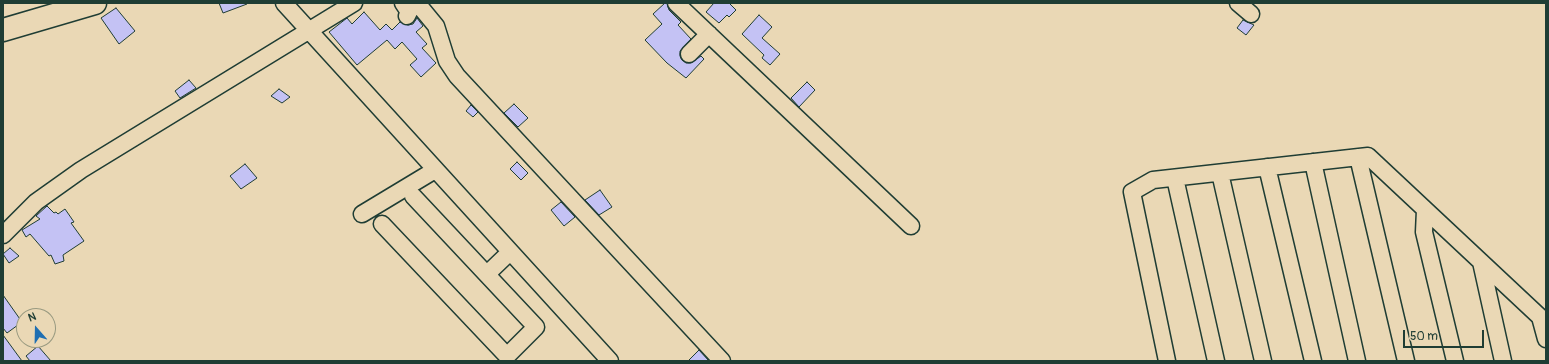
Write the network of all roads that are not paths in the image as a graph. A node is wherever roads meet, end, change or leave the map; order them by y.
1 (95, 3) edge
2 (284, 3) edge
3 (354, 3) edge
4 (417, 3) edge
5 (1238, 3) edge
6 (681, 5) edge
7 (1251, 14) dead end
8 (3, 30) edge
9 (308, 31) junction
10 (709, 34) junction
11 (689, 54) dead end
12 (1358, 157) junction
13 (1313, 162) junction
14 (1267, 167) junction
15 (435, 170) junction
16 (1220, 173) junction
17 (1175, 178) junction
18 (414, 196) dead end
19 (1425, 210) junction
20 (362, 214) dead end
21 (382, 224) dead end
22 (911, 226) dead end
23 (3, 235) edge
24 (510, 252) junction
25 (1481, 262) junction
26 (487, 274) junction
27 (1546, 339) edge
28 (610, 361) edge
29 (722, 361) edge
30 (1166, 361) edge
31 (1216, 361) edge
32 (1263, 361) edge
33 (1313, 361) edge
34 (1357, 361) edge
35 (1406, 361) edge
36 (1455, 361) edge
37 (1503, 361) edge

1 - 8 highway
2 - 9 street
3 - 9 street
4 - 29 street
5 - 7 street
6 - 10 street
9 - 15 street
9 - 23 street
10 - 11 street
10 - 22 street
12 - 13 street
12 - 19 street
12 - 35 street
13 - 14 street
13 - 34 street
14 - 16 street
14 - 33 street
15 - 20 street
15 - 24 street
16 - 17 street
16 - 32 street
17 - 30 street
17 - 31 street
18 - 26 street
19 - 25 street
19 - 36 street
21 - 26 street
24 - 26 street
24 - 28 street
25 - 27 street
25 - 37 street

